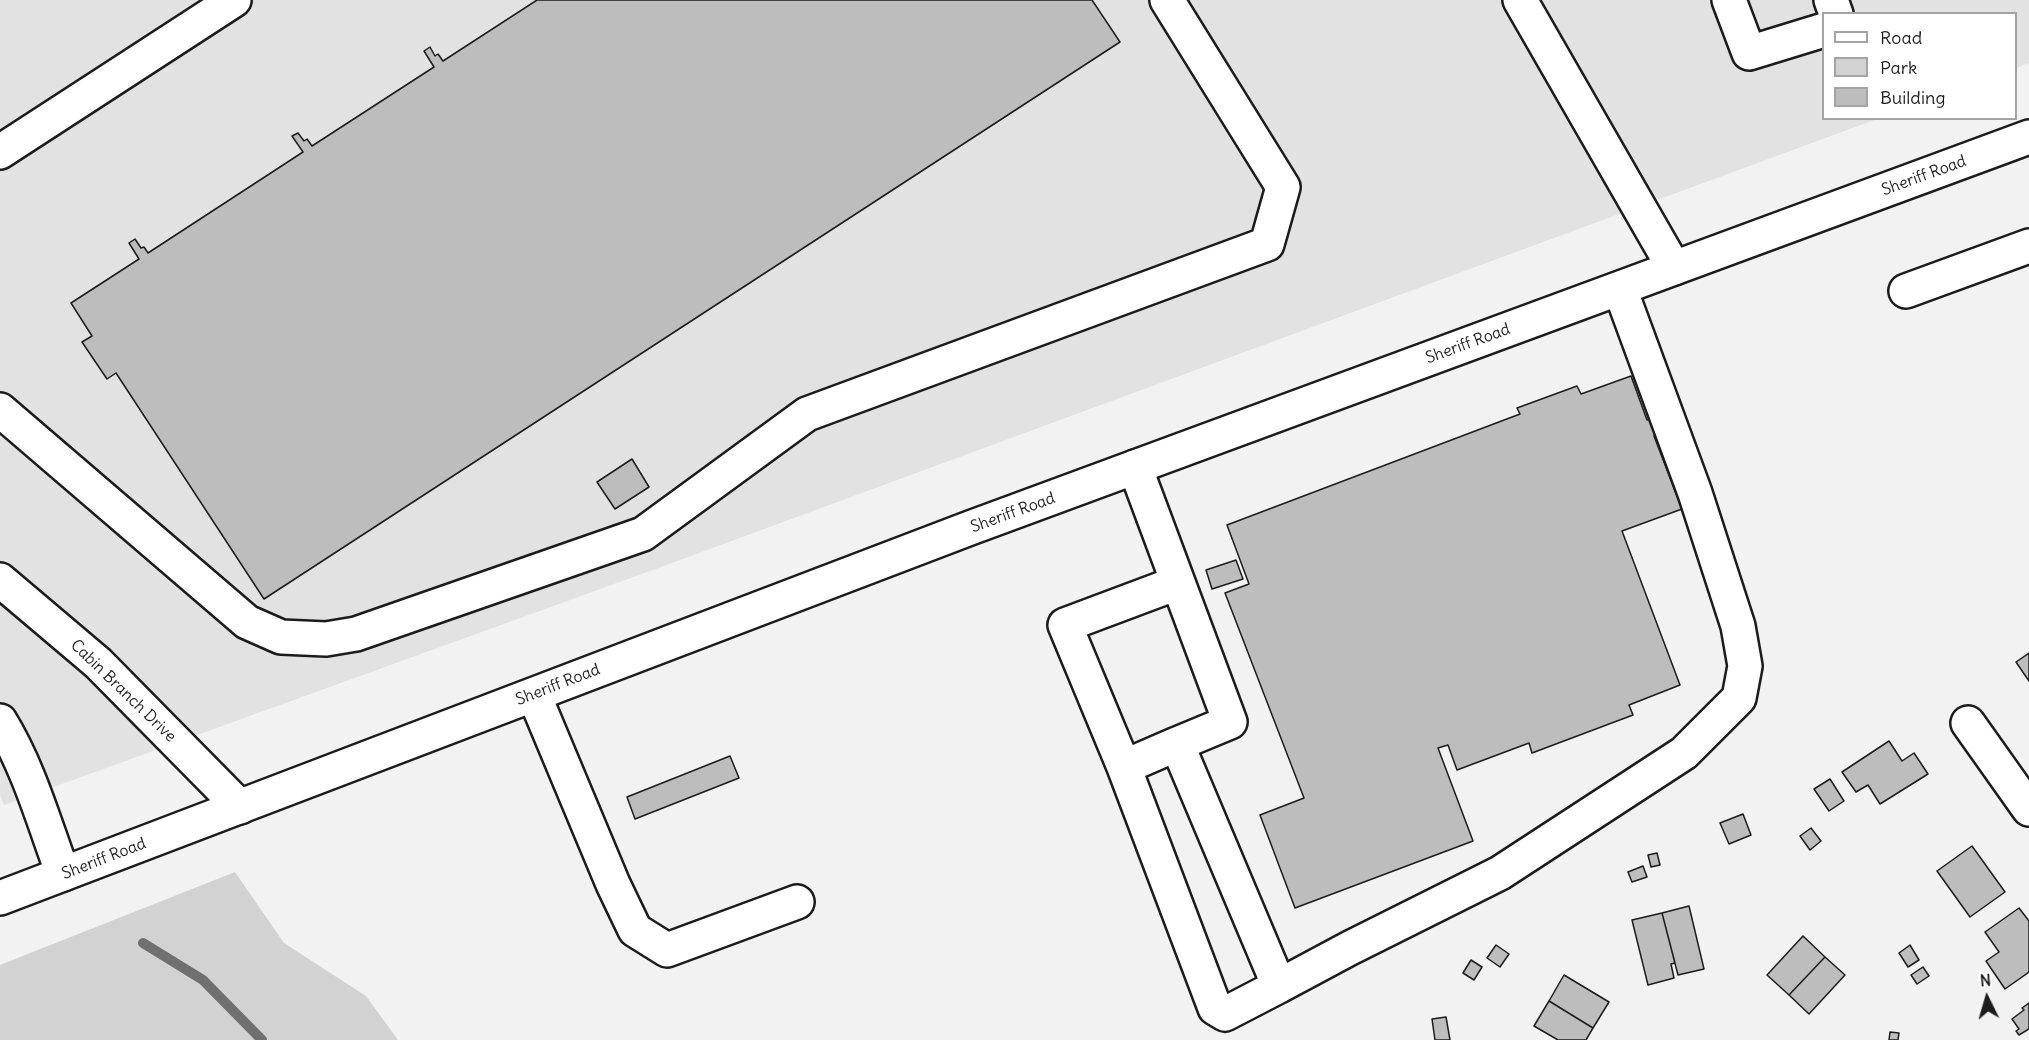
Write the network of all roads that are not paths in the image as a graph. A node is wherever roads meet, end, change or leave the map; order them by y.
1 (234, 0) edge
2 (1167, 0) edge
3 (1521, 0) edge
4 (1729, 0) edge
5 (1822, 31) edge
6 (2029, 137) edge
7 (0, 152) edge
8 (2029, 246) edge
9 (1674, 268) junction
10 (1620, 289) junction
11 (1906, 291) dead end
12 (0, 410) edge
13 (1135, 467) junction
14 (0, 580) edge
15 (1178, 583) junction
16 (534, 695) junction
17 (0, 721) edge
18 (1968, 723) dead end
19 (1177, 744) junction
20 (1124, 766) junction
21 (240, 807) junction
22 (2029, 809) edge
23 (63, 874) junction
24 (0, 898) edge
25 (797, 902) dead end
26 (1279, 986) junction

1 - 7 main road
2 - 12 main road
3 - 9 main road
4 - 5 main road
6 - 9 main road, Sheriff Road
8 - 11 main road
9 - 10 main road, Sheriff Road
10 - 13 main road, Sheriff Road
10 - 26 main road
13 - 15 main road
13 - 16 main road, Sheriff Road
14 - 21 main road, Cabin Branch Drive
15 - 19 main road
15 - 20 main road
16 - 21 main road, Sheriff Road
16 - 25 main road
17 - 23 main road
18 - 22 main road
19 - 20 main road
19 - 26 main road
20 - 26 main road
21 - 23 main road, Sheriff Road
23 - 24 main road, Sheriff Road

